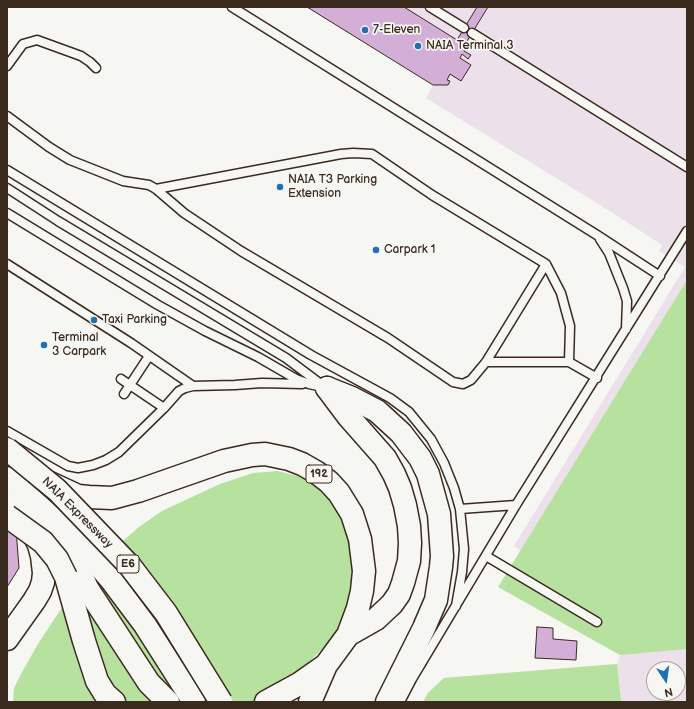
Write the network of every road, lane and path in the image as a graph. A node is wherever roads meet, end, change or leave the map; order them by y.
1 (232, 7) edge
2 (430, 7) edge
3 (464, 28) dead end
4 (472, 33) dead end
5 (7, 66) edge
6 (96, 68) dead end
7 (7, 116) edge
8 (687, 168) edge
9 (7, 170) edge
10 (7, 188) edge
11 (156, 189) junction
12 (7, 213) edge
13 (687, 231) edge
14 (597, 235) junction
15 (7, 264) edge
16 (546, 264) junction
17 (660, 276) junction
18 (626, 332) junction
19 (149, 356) junction
20 (486, 362) junction
21 (569, 362) junction
22 (597, 378) junction
23 (120, 379) dead end
24 (130, 385) junction
25 (193, 386) junction
26 (318, 386) junction
27 (124, 394) dead end
28 (164, 408) junction
29 (7, 431) edge
30 (7, 449) edge
31 (7, 456) edge
32 (7, 478) edge
33 (516, 505) junction
34 (460, 509) junction
35 (8, 510) edge
36 (486, 556) junction
37 (456, 606) junction
38 (597, 622) dead end
39 (348, 636) junction
40 (7, 639) edge
41 (326, 665) junction
42 (114, 702) edge
43 (168, 702) edge
44 (194, 702) edge
45 (221, 702) edge
46 (266, 702) edge
47 (310, 702) edge
48 (386, 702) edge
49 (400, 702) edge

1 - 14 lane
2 - 3 lane
4 - 8 lane
5 - 6 lane
7 - 11 lane
9 - 34 lane
10 - 26 lane
11 - 16 lane
11 - 20 lane
12 - 26 lane
13 - 17 lane
14 - 17 lane
14 - 18 lane
15 - 19 lane
16 - 20 lane
16 - 21 lane
17 - 18 lane
18 - 22 lane
19 - 24 lane
19 - 25 lane
20 - 21 lane
21 - 22 lane
22 - 33 lane
23 - 24 lane
24 - 27 lane
24 - 28 lane
25 - 26 lane
25 - 28 lane
26 - 39 main road
26 - 48 main road
28 - 29 lane
30 - 45 main road, NAIA Expressway / E6, bridge
31 - 39 main road, 192
32 - 44 main road, NAIA Expressway / E6
33 - 34 lane
33 - 36 lane
34 - 37 lane
35 - 40 main road
35 - 42 main road, bridge
35 - 43 main road
36 - 37 lane
36 - 38 lane
37 - 49 lane
39 - 41 main road, 192
41 - 46 main road, 192
41 - 47 main road, 192

